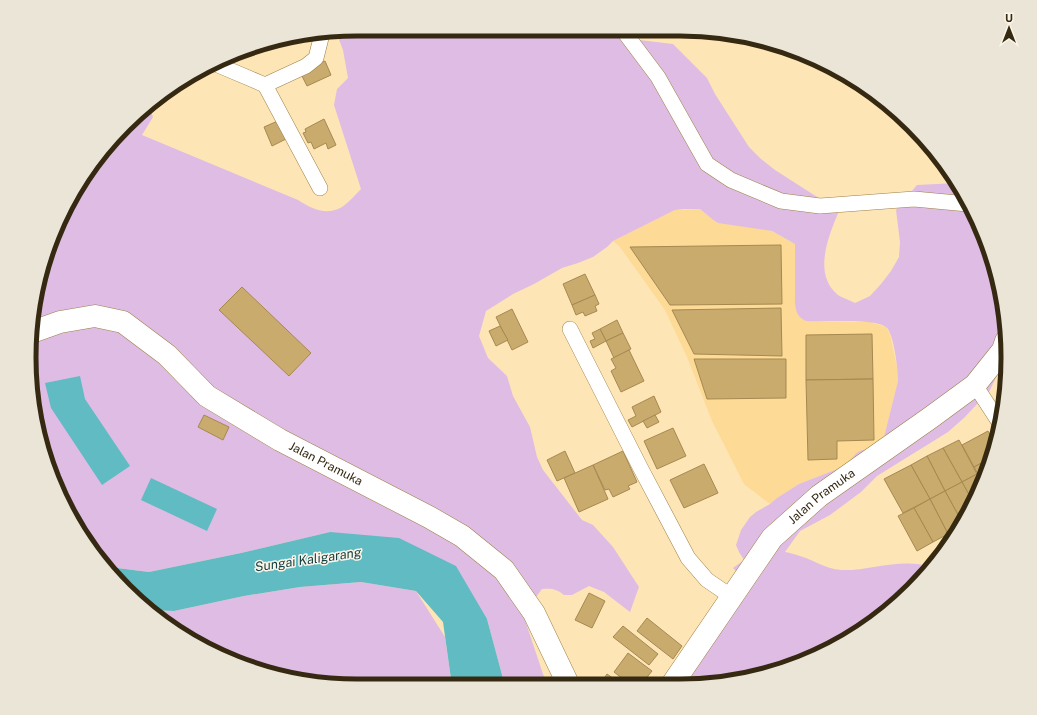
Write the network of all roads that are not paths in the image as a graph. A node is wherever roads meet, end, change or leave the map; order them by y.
1 (627, 36) edge
2 (321, 39) edge
3 (221, 66) edge
4 (265, 85) junction
5 (320, 188) dead end
6 (962, 203) edge
7 (570, 329) dead end
8 (38, 330) edge
9 (1001, 353) edge
10 (975, 385) junction
11 (995, 417) edge
12 (732, 597) junction
13 (566, 679) edge
14 (676, 679) edge

1 - 6 street
2 - 4 street
3 - 4 street
4 - 5 street
7 - 12 street
8 - 13 main road, Jalan Pramuka
9 - 10 main road, Jalan Pramuka
10 - 11 street
10 - 12 main road, Jalan Pramuka
12 - 14 main road, Jalan Pramuka

